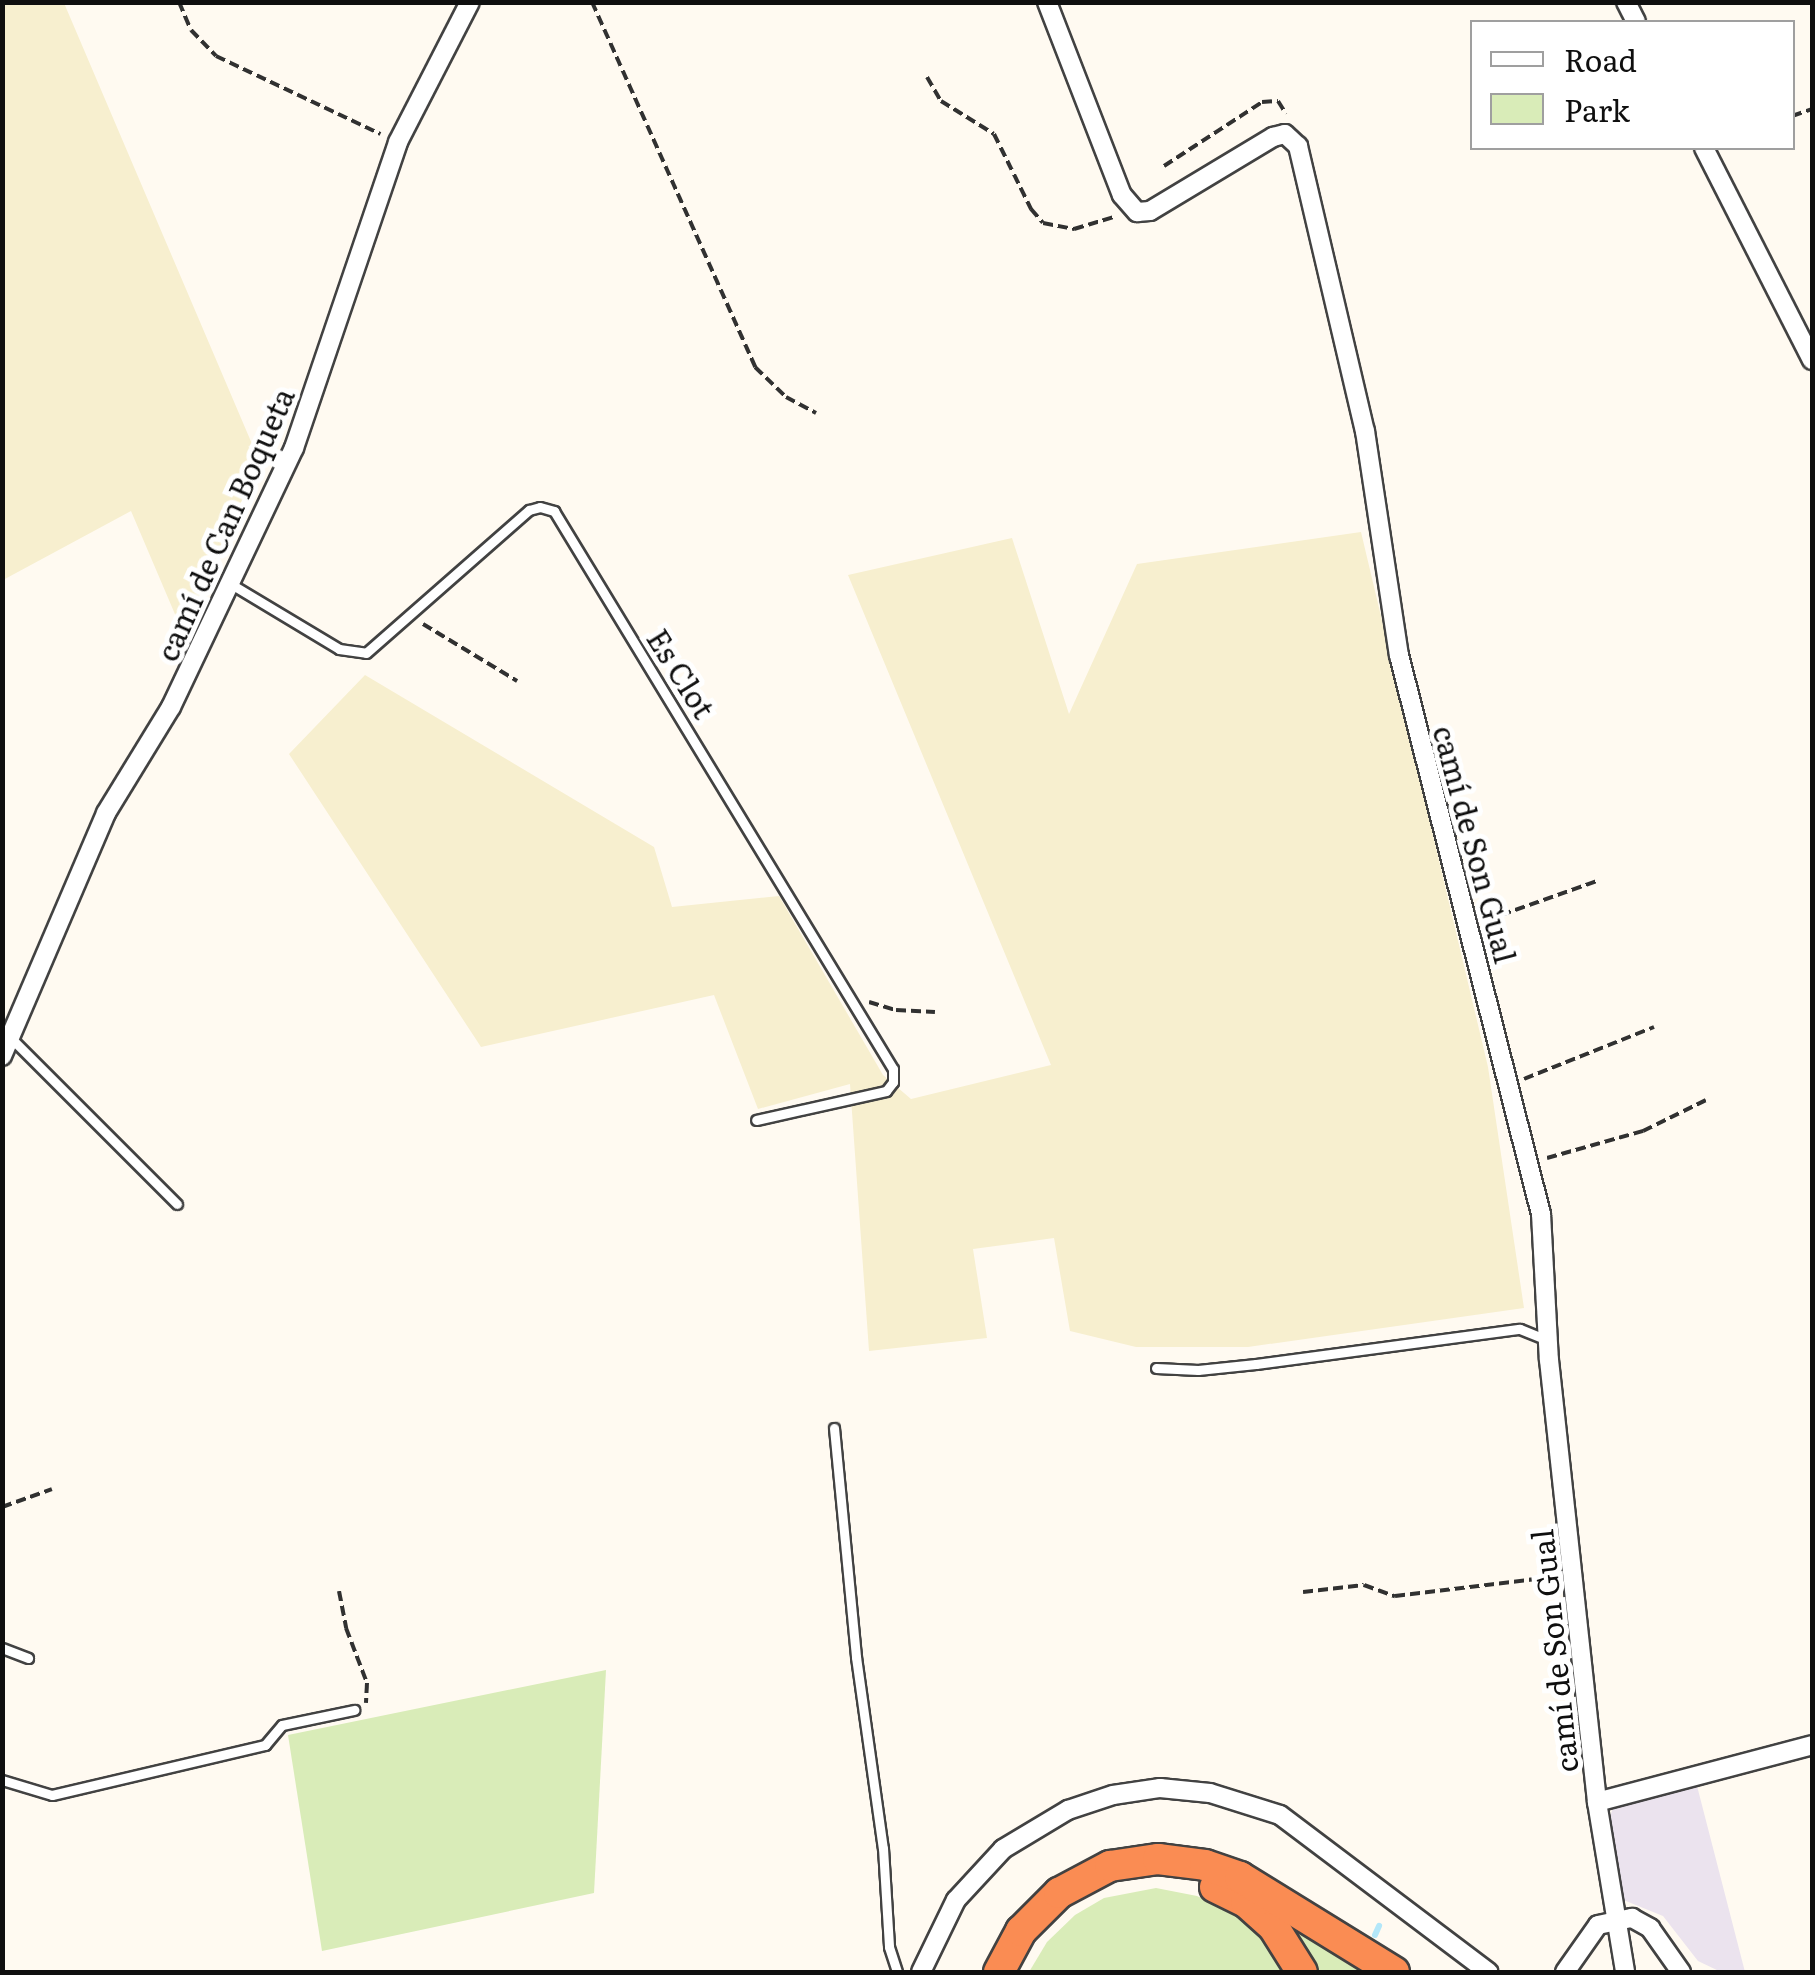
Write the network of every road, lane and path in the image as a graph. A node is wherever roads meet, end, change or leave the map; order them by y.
1 (178, 2) edge
2 (470, 2) edge
3 (592, 2) edge
4 (1047, 2) edge
5 (927, 77) dead end
6 (1285, 134) junction
7 (398, 142) junction
8 (1705, 150) edge
9 (1164, 166) dead end
10 (1130, 206) junction
11 (1812, 360) edge
12 (816, 413) dead end
13 (229, 582) junction
14 (404, 624) junction
15 (517, 681) dead end
16 (1597, 881) dead end
17 (1469, 927) junction
18 (847, 990) junction
19 (936, 1012) dead end
20 (1654, 1026) dead end
21 (10, 1037) junction
22 (2, 1056) edge
23 (1510, 1085) junction
24 (1706, 1100) dead end
25 (756, 1120) dead end
26 (1531, 1161) junction
27 (177, 1204) dead end
28 (1549, 1346) junction
29 (1156, 1368) dead end
30 (834, 1428) dead end
31 (52, 1489) dead end
32 (2, 1508) edge
33 (1572, 1575) junction
34 (339, 1590) dead end
35 (1303, 1592) dead end
36 (2, 1648) edge
37 (28, 1658) dead end
38 (354, 1710) joint
39 (1812, 1744) edge
40 (2, 1780) edge
41 (1598, 1802) junction
42 (1618, 1920) junction
43 (897, 1972) edge
44 (920, 1972) edge
45 (998, 1972) edge
46 (1018, 1972) edge
47 (1302, 1972) edge
48 (1394, 1972) edge
49 (1488, 1972) edge
50 (1565, 1972) edge
51 (1626, 1972) edge
52 (1681, 1972) edge

1 - 7 path
2 - 7 street, camí de Can Boqueta
3 - 12 path
4 - 10 street
5 - 10 path
6 - 9 path
6 - 10 street
6 - 17 street, camí de Son Gual
7 - 13 street, camí de Can Boqueta
8 - 11 street
13 - 14 lane, Es Clot
13 - 21 street, camí de Can Boqueta
14 - 15 path
14 - 18 lane, Es Clot
16 - 17 path
17 - 23 street, camí de Son Gual
18 - 19 path
18 - 25 lane, Es Clot
20 - 23 path
21 - 22 street, camí de Can Boqueta
21 - 27 lane
23 - 26 street, camí de Son Gual
24 - 26 path
26 - 28 street, camí de Son Gual
28 - 29 lane
28 - 33 street, camí de Son Gual
30 - 43 lane
31 - 32 path
33 - 35 path
33 - 41 street, camí de Son Gual
34 - 38 path
36 - 37 lane
38 - 40 lane
39 - 41 street
41 - 42 street, camí de Son Gual
42 - 50 street
42 - 51 street, camí de Son Gual
42 - 52 street
44 - 49 street
45 - 48 highway
46 - 47 highway

